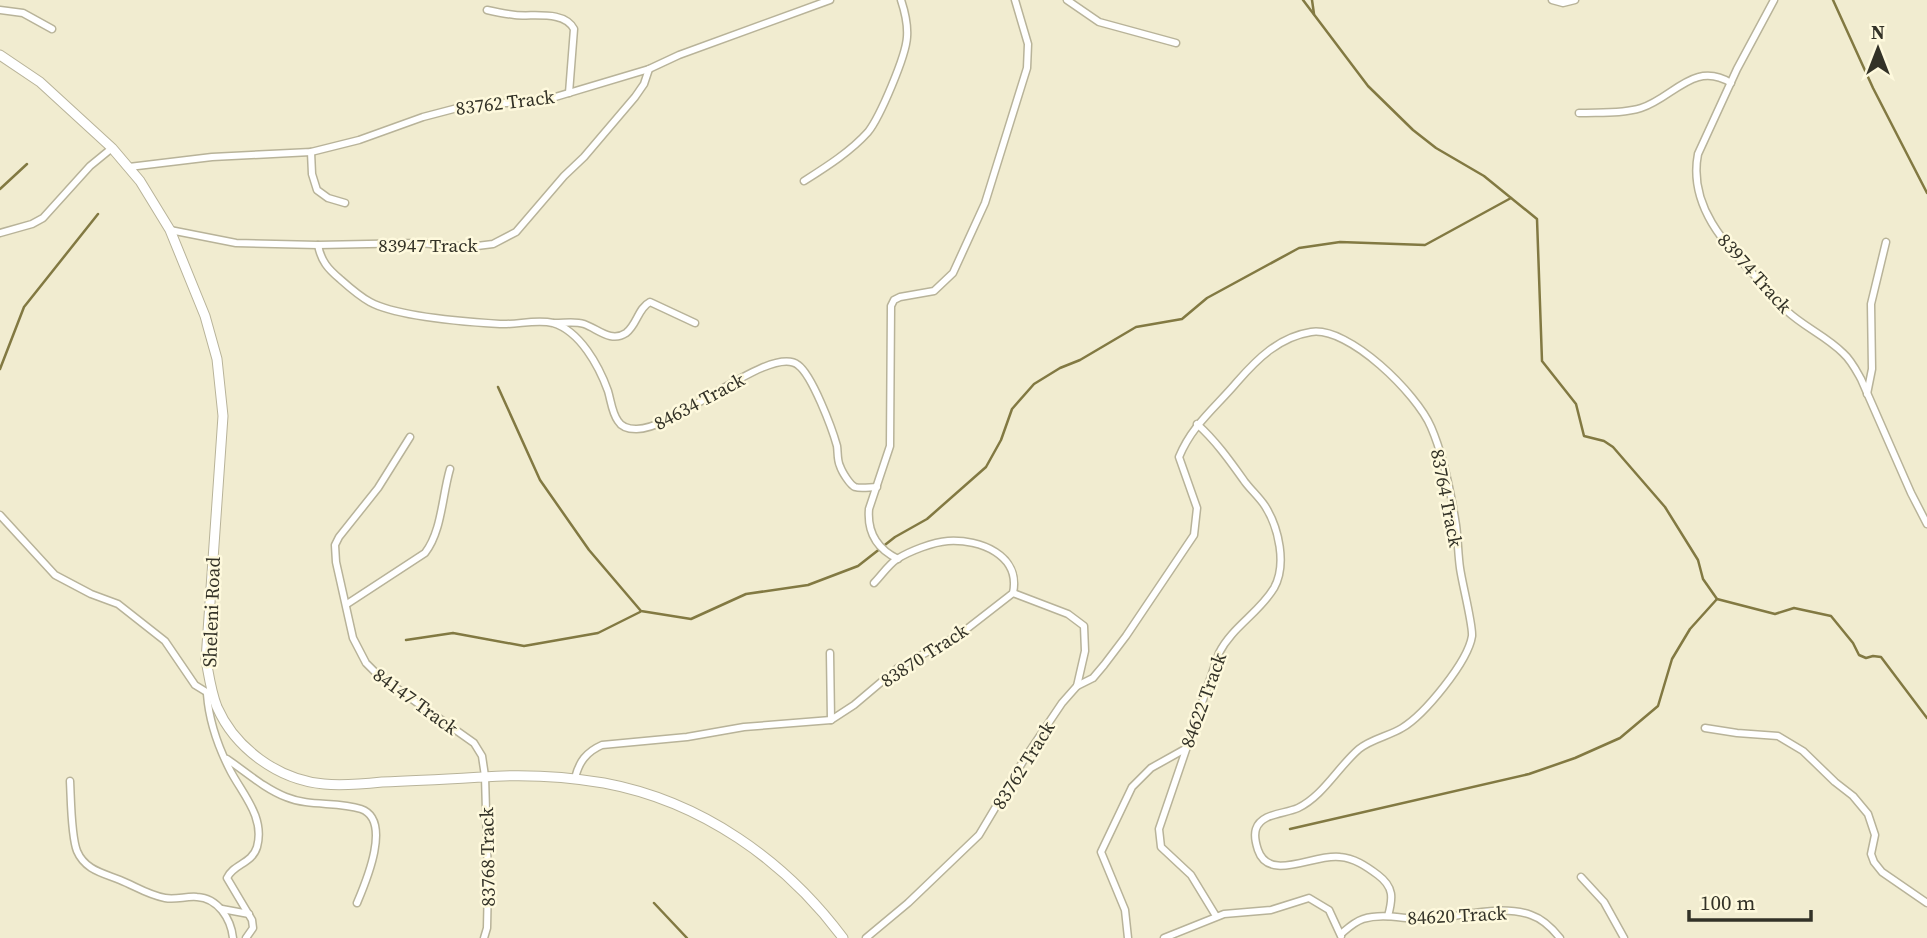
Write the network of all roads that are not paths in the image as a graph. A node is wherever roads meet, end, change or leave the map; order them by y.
1 (830, 0) edge
2 (901, 0) edge
3 (1015, 0) edge
4 (1067, 0) edge
5 (1552, 0) edge
6 (1574, 0) edge
7 (1774, 0) edge
8 (0, 10) edge
9 (487, 10) dead end
10 (52, 29) dead end
11 (1176, 43) dead end
12 (0, 55) edge
13 (649, 69) junction
14 (1731, 83) junction
15 (569, 93) junction
16 (1579, 113) dead end
17 (112, 148) junction
18 (311, 152) junction
19 (129, 167) junction
20 (804, 181) dead end
21 (345, 203) dead end
22 (170, 230) junction
23 (0, 233) edge
24 (1886, 242) dead end
25 (318, 245) junction
26 (695, 323) dead end
27 (553, 324) junction
28 (1867, 394) junction
29 (1197, 424) junction
30 (410, 437) dead end
31 (450, 469) dead end
32 (877, 487) junction
33 (0, 514) edge
34 (1927, 524) edge
35 (898, 559) junction
36 (874, 583) dead end
37 (1013, 593) junction
38 (347, 604) junction
39 (830, 653) dead end
40 (1077, 686) junction
41 (210, 695) junction
42 (831, 720) junction
43 (1705, 728) dead end
44 (1185, 748) junction
45 (226, 758) junction
46 (485, 776) junction
47 (575, 778) junction
48 (70, 781) dead end
49 (1580, 877) dead end
50 (357, 903) dead end
51 (1927, 903) edge
52 (222, 909) junction
53 (250, 914) junction
54 (1216, 916) junction
55 (1388, 916) junction
56 (1341, 936) edge
57 (233, 938) edge
58 (246, 938) edge
59 (484, 938) edge
60 (843, 938) edge
61 (866, 938) edge
62 (1128, 938) edge
63 (1164, 938) edge
64 (1560, 938) edge
65 (1624, 938) edge

1 - 13 street, 83762 Track
2 - 20 street
3 - 32 street
4 - 11 street
5 - 6 street
7 - 14 street, 83974 Track
8 - 10 street
9 - 15 street
12 - 17 street, Sheleni Road
13 - 15 street, 83762 Track
13 - 25 street, 83947 Track
14 - 16 street
14 - 28 street, 83974 Track
15 - 18 street, 83762 Track
17 - 19 street, Sheleni Road
17 - 23 street
18 - 19 street, 83762 Track
18 - 21 street
19 - 22 street, Sheleni Road
22 - 25 street, 83947 Track
22 - 41 street, Sheleni Road
24 - 28 street
25 - 27 street
26 - 27 street
27 - 32 street, 84634 Track
28 - 34 street, 83974 Track
29 - 40 street, 83764 Track
29 - 44 street, 84622 Track
29 - 55 street, 83764 Track
30 - 38 street, 84147 Track
31 - 38 street
32 - 35 street
33 - 41 street
35 - 36 street
35 - 37 street
37 - 40 street, 83762 Track
37 - 42 street, 83870 Track
38 - 46 street, 84147 Track
39 - 42 street
40 - 61 street, 83762 Track
41 - 45 street
41 - 46 street, Sheleni Road
42 - 47 street
43 - 51 street
44 - 54 street, 84622 Track
44 - 62 street
45 - 50 street
45 - 53 street
46 - 47 street, Sheleni Road
46 - 59 street, 83768 Track
47 - 60 street, Sheleni Road
48 - 52 street
49 - 65 street
52 - 53 street
52 - 57 street
53 - 58 street
54 - 56 street
54 - 63 street
55 - 56 street
55 - 64 street, 84620 Track

